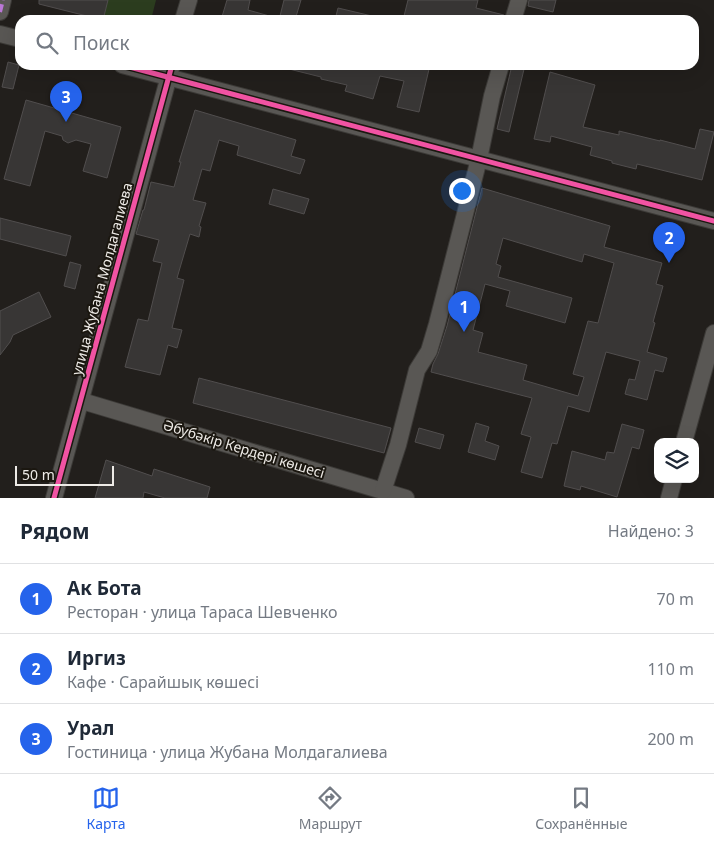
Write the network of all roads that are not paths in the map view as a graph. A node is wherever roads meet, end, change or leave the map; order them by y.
1 (3, 0) edge
2 (189, 0) edge
3 (519, 0) edge
4 (0, 12) edge
5 (184, 15) edge
6 (514, 15) edge
7 (0, 34) edge
8 (15, 38) edge
9 (499, 70) edge
10 (170, 71) edge
11 (479, 159) junction
12 (714, 221) edge
13 (714, 333) edge
14 (82, 401) junction
15 (685, 438) edge
16 (673, 483) edge
17 (383, 491) junction
18 (54, 498) edge
19 (406, 498) edge
20 (669, 498) edge

1 - 4 street
2 - 5 street
3 - 6 street
7 - 8 street
9 - 11 street
10 - 11 street
10 - 14 street, улица Жубана Молдагалиева
11 - 12 street
11 - 17 street
13 - 15 street
14 - 17 street, Әбубәкір Кердері көшесі
14 - 18 street, улица Жубана Молдагалиева
16 - 20 street
17 - 19 street, Әбубәкір Кердері көшесі

